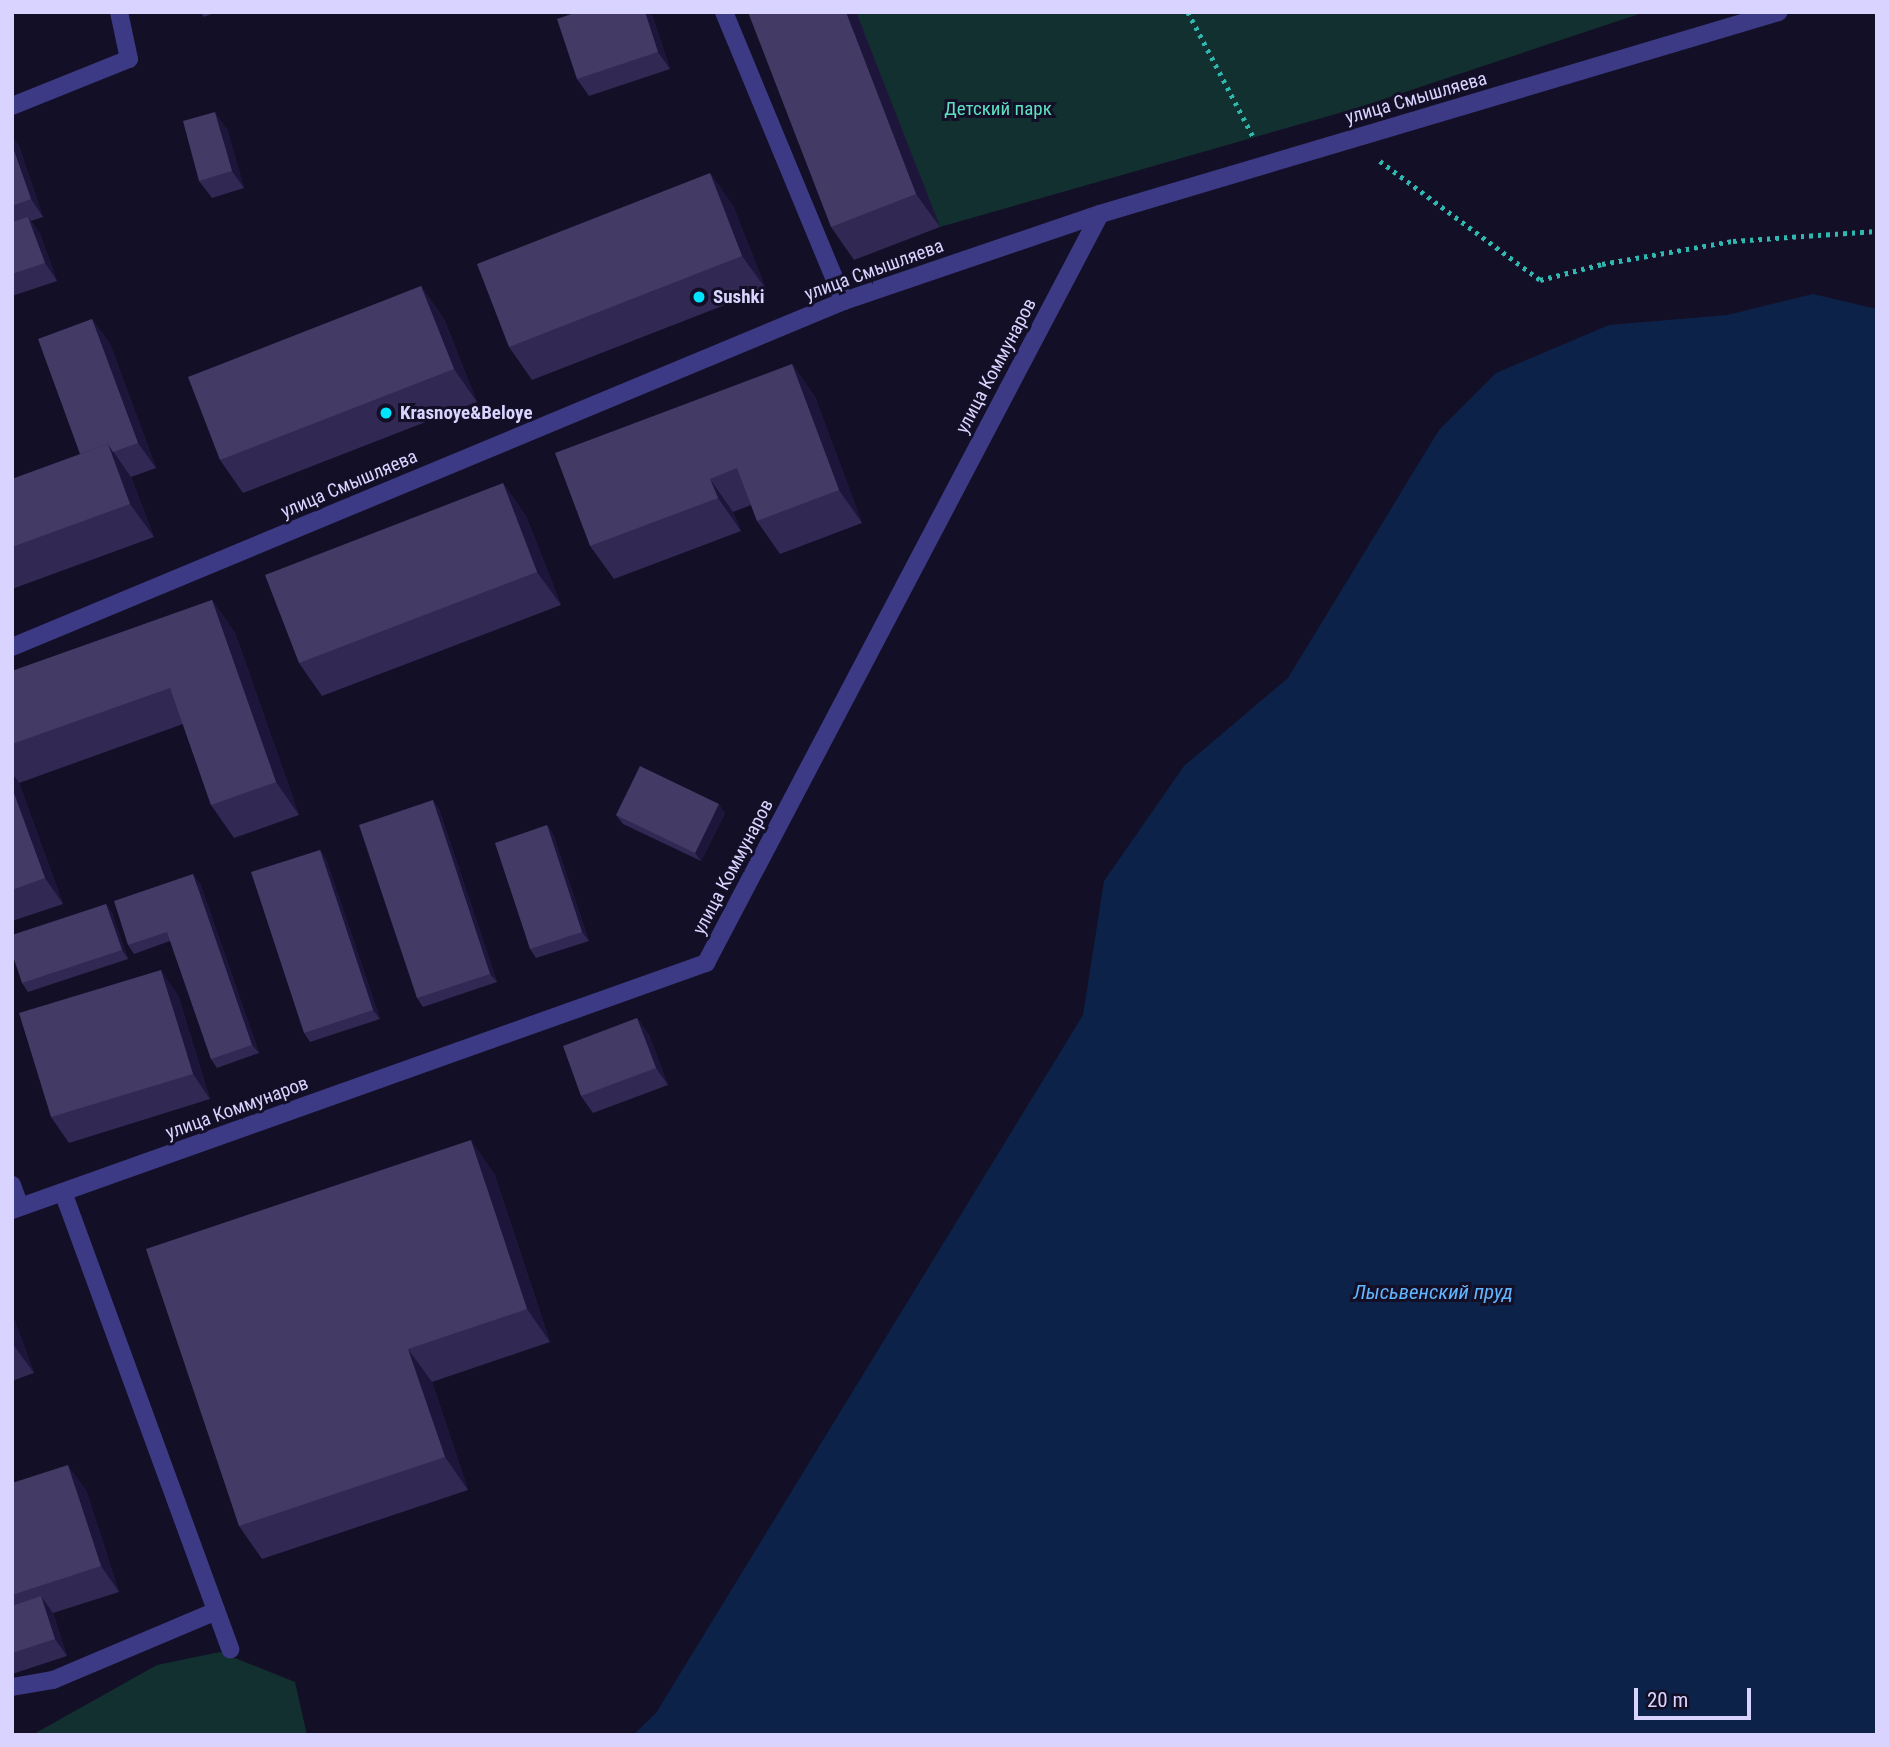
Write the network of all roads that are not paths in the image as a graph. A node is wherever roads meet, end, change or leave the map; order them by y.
1 (119, 12) edge
2 (724, 12) edge
3 (1779, 12) edge
4 (12, 106) edge
5 (1100, 214) junction
6 (844, 301) junction
7 (12, 647) edge
8 (12, 1185) edge
9 (63, 1192) junction
10 (16, 1209) edge
11 (216, 1611) junction
12 (230, 1649) dead end
13 (12, 1686) edge

1 - 4 street
2 - 6 street
3 - 5 street, улица Смышляева
5 - 6 street, улица Смышляева
5 - 9 street, улица Коммунаров
6 - 7 street, улица Смышляева
8 - 10 street
9 - 10 street, улица Коммунаров
9 - 11 street
11 - 12 street
11 - 13 street

